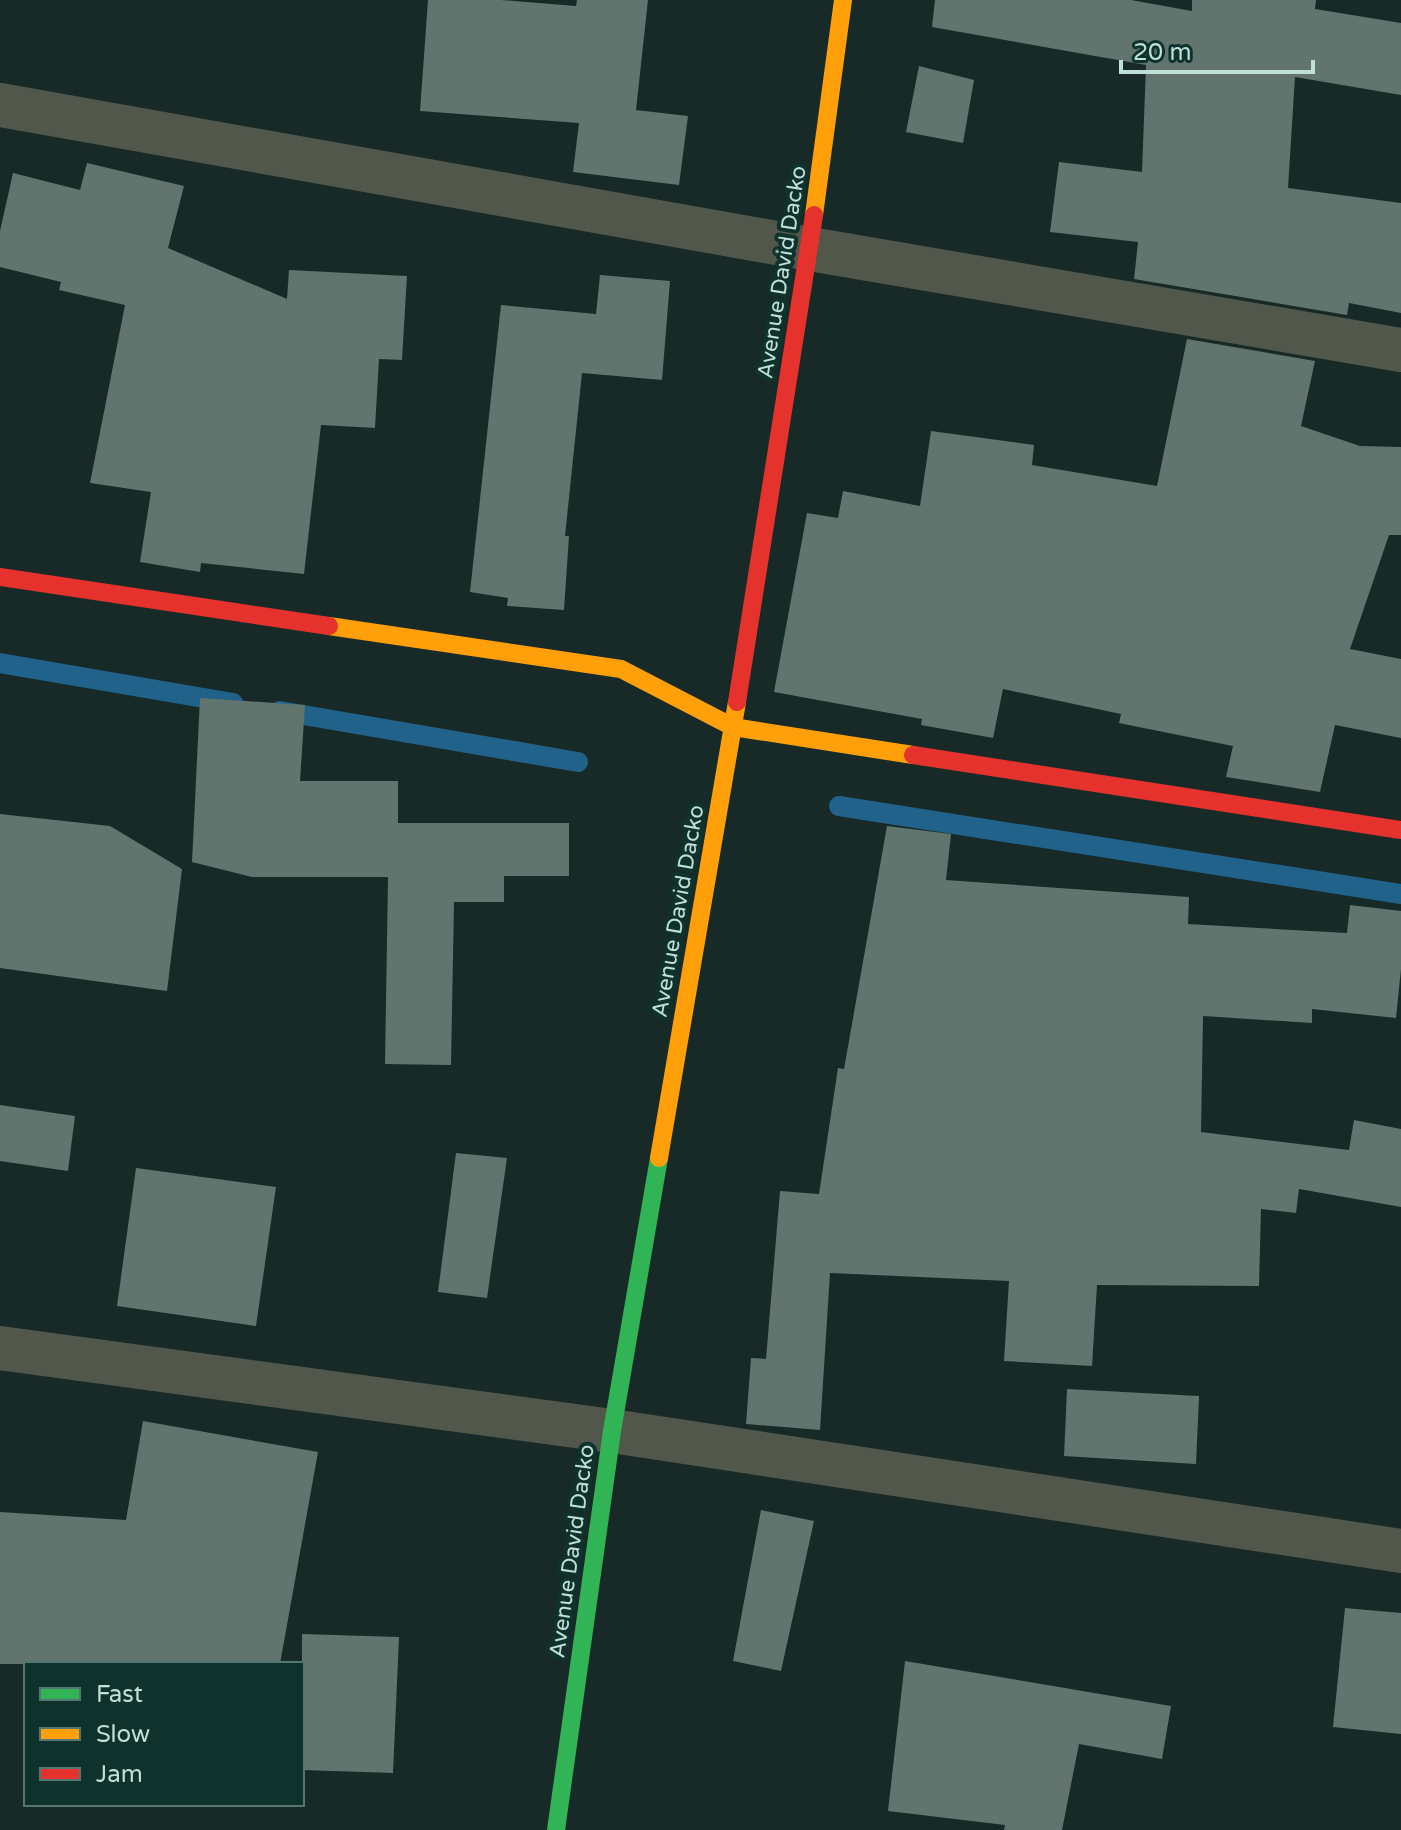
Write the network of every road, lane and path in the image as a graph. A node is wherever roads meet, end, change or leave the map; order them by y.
1 (843, 0) edge
2 (0, 105) edge
3 (810, 249) junction
4 (1401, 350) edge
5 (0, 577) edge
6 (733, 727) junction
7 (1401, 830) edge
8 (0, 1348) edge
9 (612, 1431) junction
10 (1401, 1551) edge
11 (556, 1830) edge

1 - 3 main road, Avenue David Dacko
2 - 3 street
3 - 4 street
3 - 6 main road, Avenue David Dacko
5 - 6 main road
6 - 7 main road
6 - 9 main road, Avenue David Dacko
8 - 9 street
9 - 10 street
9 - 11 main road, Avenue David Dacko

